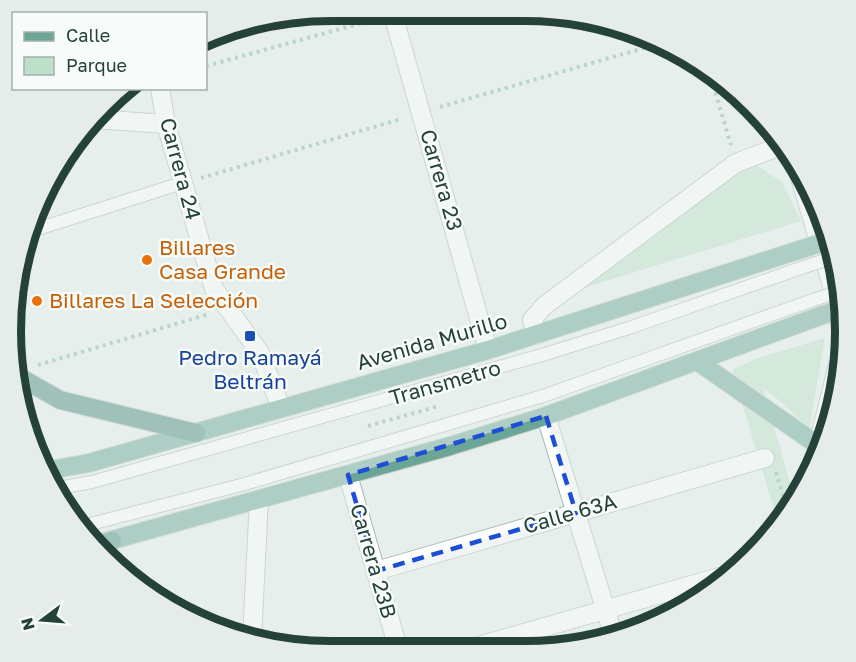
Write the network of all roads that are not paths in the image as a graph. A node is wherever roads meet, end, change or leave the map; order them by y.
1 (396, 21) edge
2 (160, 90) edge
3 (105, 120) edge
4 (166, 124) junction
5 (775, 148) edge
6 (182, 183) junction
7 (809, 207) edge
8 (38, 229) edge
9 (822, 244) edge
10 (802, 258) junction
11 (826, 258) edge
12 (830, 280) edge
13 (833, 297) edge
14 (816, 308) junction
15 (834, 309) edge
16 (536, 335) junction
17 (488, 350) junction
18 (697, 361) junction
19 (25, 380) edge
20 (281, 408) junction
21 (546, 416) junction
22 (196, 433) junction
23 (813, 445) edge
24 (770, 462) road end
25 (54, 469) edge
26 (348, 475) junction
27 (64, 487) edge
28 (259, 499) junction
29 (576, 513) junction
30 (89, 524) edge
31 (106, 543) edge
32 (376, 571) junction
33 (710, 580) edge
34 (606, 610) junction
35 (611, 628) edge
36 (252, 630) edge
37 (396, 641) edge
38 (496, 641) edge

1 - 17 street, Carrera 23
2 - 4 street, Carrera 24
3 - 4 street
4 - 6 street, Carrera 24
5 - 16 street
6 - 8 lane
6 - 20 street, Carrera 24
7 - 12 street
9 - 10 main road, Avenida Murillo, bridge
10 - 11 lane, Transmetro, bridge
10 - 16 main road, Avenida Murillo
10 - 27 lane, Transmetro
13 - 14 lane, Transmetro, bridge
14 - 15 main road, bridge
14 - 18 main road
14 - 30 lane, Transmetro
16 - 17 main road, Avenida Murillo
17 - 20 main road, Avenida Murillo
18 - 21 main road
18 - 23 main road
19 - 22 highway
20 - 22 main road, Avenida Murillo
21 - 26 main road
21 - 29 street
22 - 25 main road, Avenida Murillo
24 - 29 street, Calle 63A
26 - 28 main road
26 - 32 street, Carrera 23B
28 - 31 main road
28 - 36 street
29 - 32 street, Calle 63A
29 - 34 street
32 - 37 street, Carrera 23B
33 - 34 street
34 - 35 street
34 - 38 street

